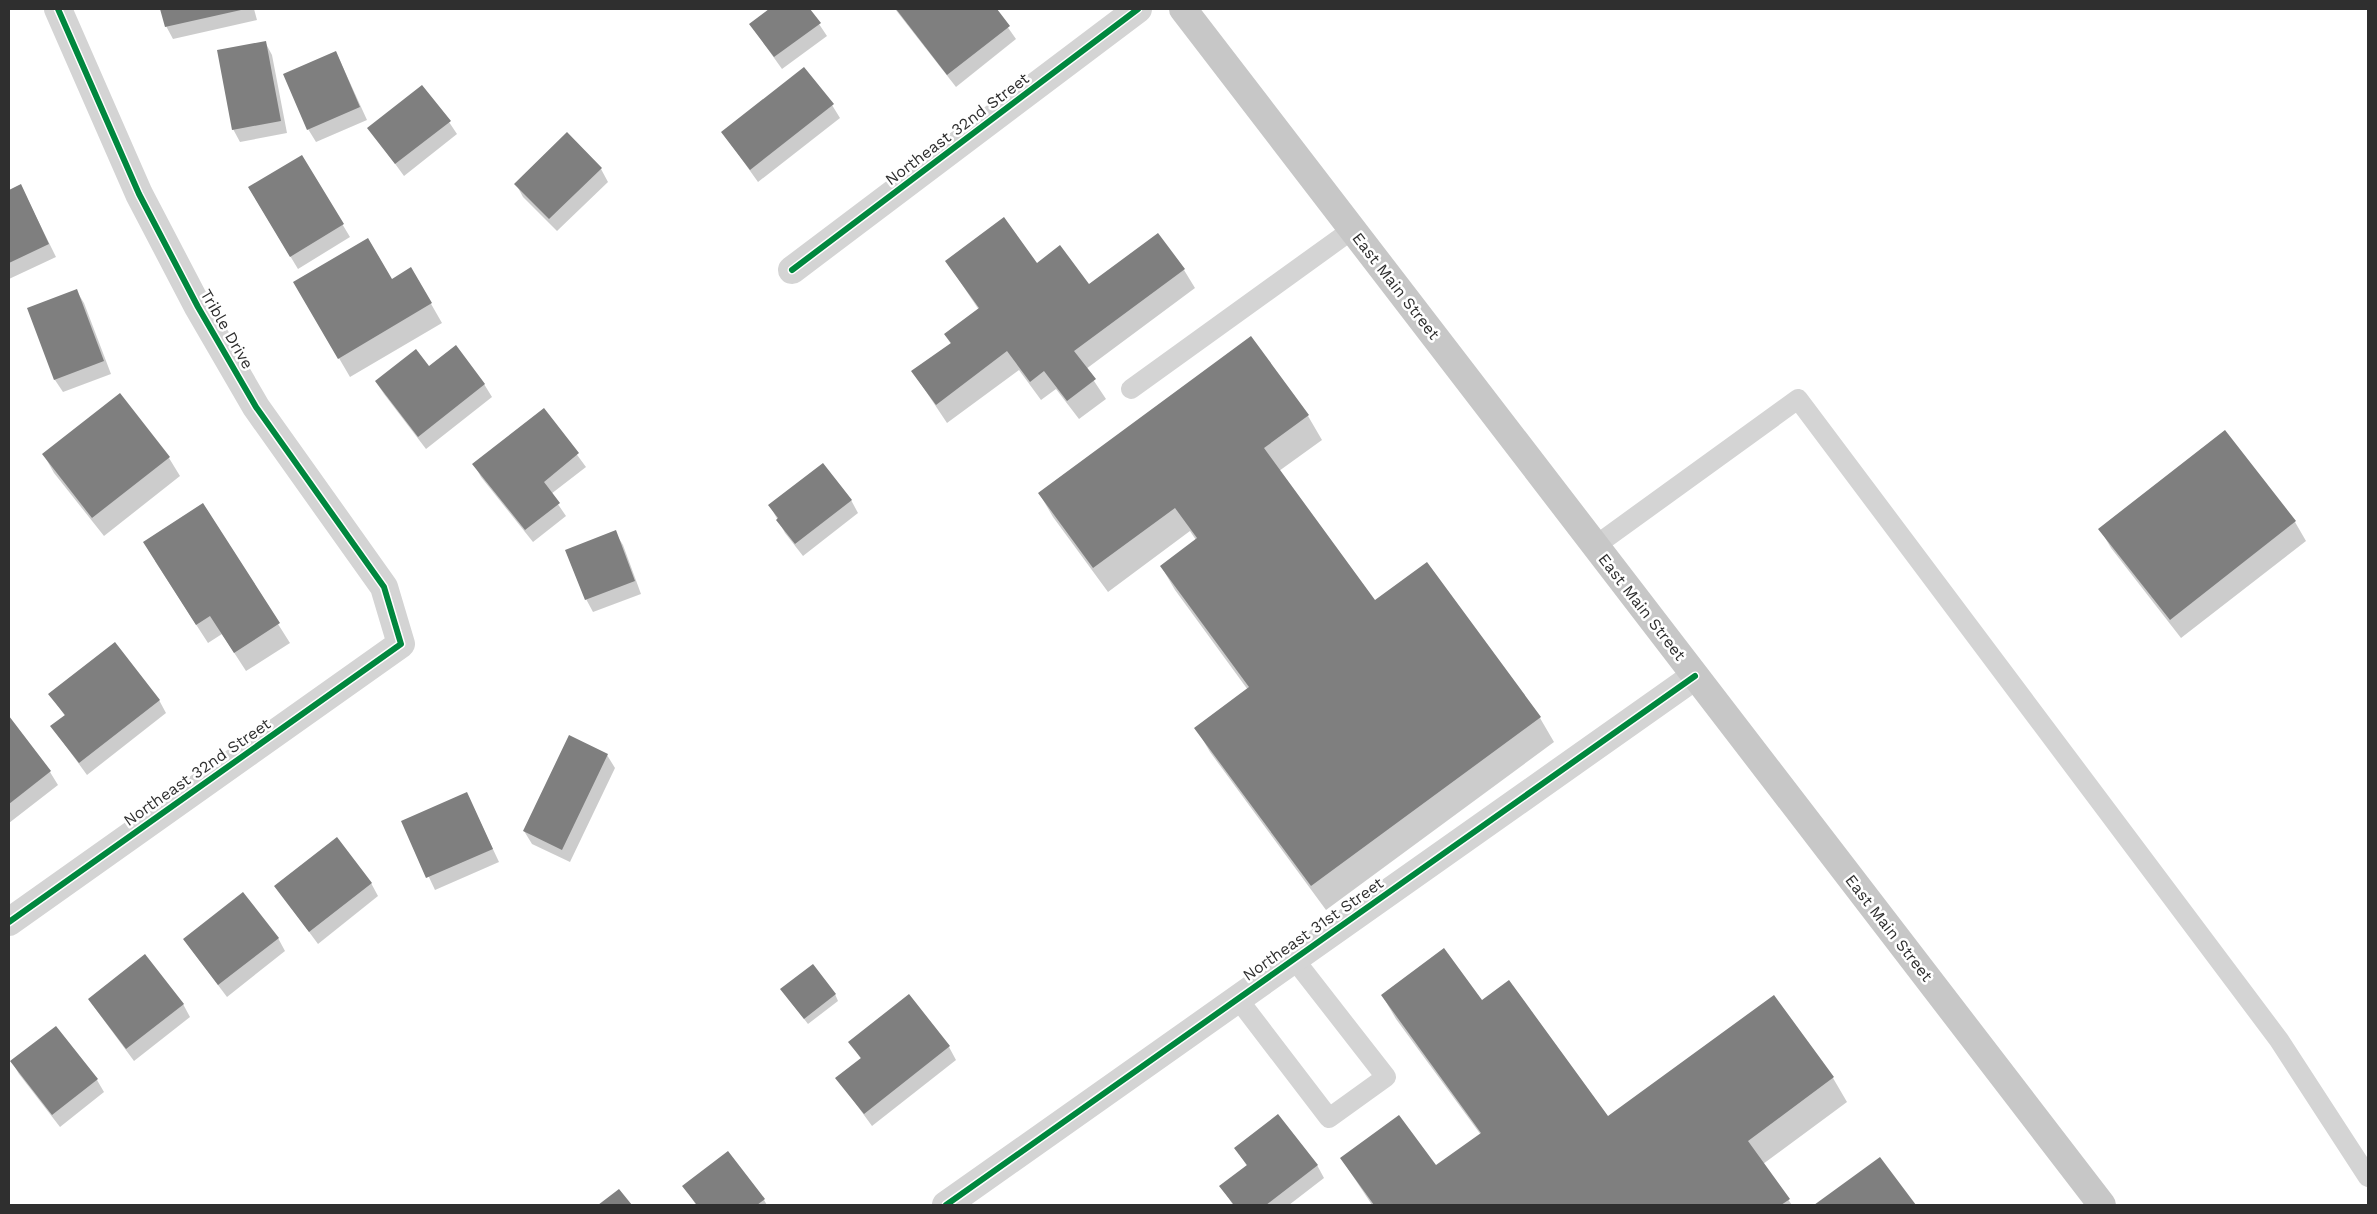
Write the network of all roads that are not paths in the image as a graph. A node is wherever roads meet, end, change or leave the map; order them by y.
1 (58, 9) edge
2 (1138, 9) edge
3 (1183, 9) edge
4 (1353, 229) junction
5 (792, 270) dead end
6 (1131, 389) dead end
7 (1595, 546) junction
8 (401, 644) joint
9 (1695, 676) junction
10 (9, 922) edge
11 (1294, 959) junction
12 (1238, 999) junction
13 (2368, 1177) edge
14 (946, 1205) edge
15 (2102, 1205) edge

1 - 8 street, Trible Drive
2 - 5 street, Northeast 32nd Street
3 - 4 main road, East Main Street
4 - 6 lane
4 - 7 main road, East Main Street
7 - 9 main road, East Main Street
7 - 13 lane
8 - 10 street, Northeast 32nd Street
9 - 11 street, Northeast 31st Street
9 - 15 main road, East Main Street
11 - 12 street, Northeast 31st Street
11 - 12 lane
12 - 14 street, Northeast 31st Street

